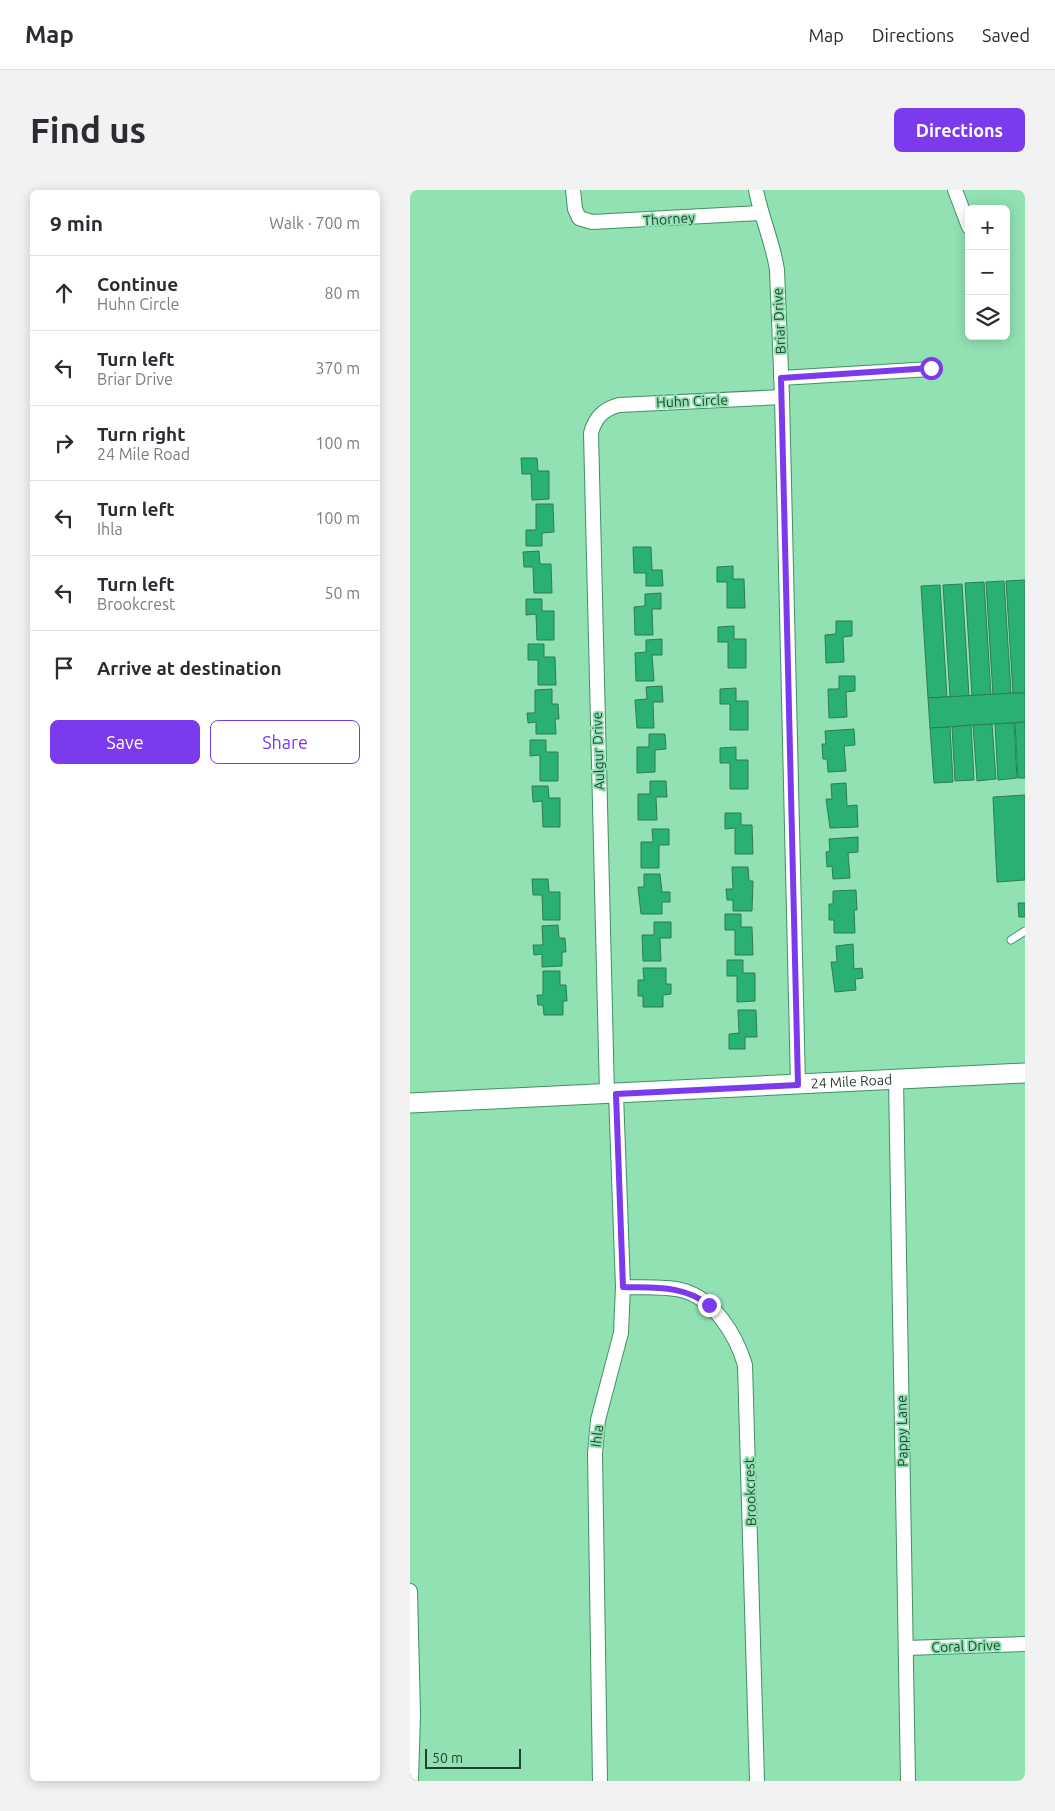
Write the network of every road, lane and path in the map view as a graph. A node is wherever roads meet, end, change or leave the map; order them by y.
1 (573, 190) edge
2 (756, 190) edge
3 (955, 190) edge
4 (760, 212) junction
5 (965, 216) edge
6 (931, 368) dead end
7 (781, 378) junction
8 (782, 397) junction
9 (602, 412) joint
10 (1025, 931) edge
11 (1011, 940) dead end
12 (1025, 1073) edge
13 (896, 1080) junction
14 (798, 1085) junction
15 (611, 1094) junction
16 (410, 1103) edge
17 (623, 1287) junction
18 (410, 1591) edge
19 (1025, 1644) edge
20 (906, 1648) junction
21 (411, 1781) edge
22 (600, 1781) edge
23 (757, 1781) edge
24 (908, 1781) edge

1 - 4 street, Thorney
2 - 4 street, Briar Drive
3 - 5 street
4 - 7 street, Briar Drive
6 - 7 street
7 - 8 street, Briar Drive
8 - 9 street, Huhn Circle
8 - 14 street, Briar Drive
9 - 15 street, Aulgur Drive
10 - 11 lane
12 - 13 street, 24 Mile Road
13 - 14 street, 24 Mile Road
13 - 20 street, Pappy Lane
14 - 15 street, 24 Mile Road
15 - 16 street, 24 Mile Road
15 - 17 street, Ihla
17 - 22 street, Ihla
17 - 23 street, Brookcrest
18 - 21 street
19 - 20 street, Coral Drive
20 - 24 street, Pappy Lane

